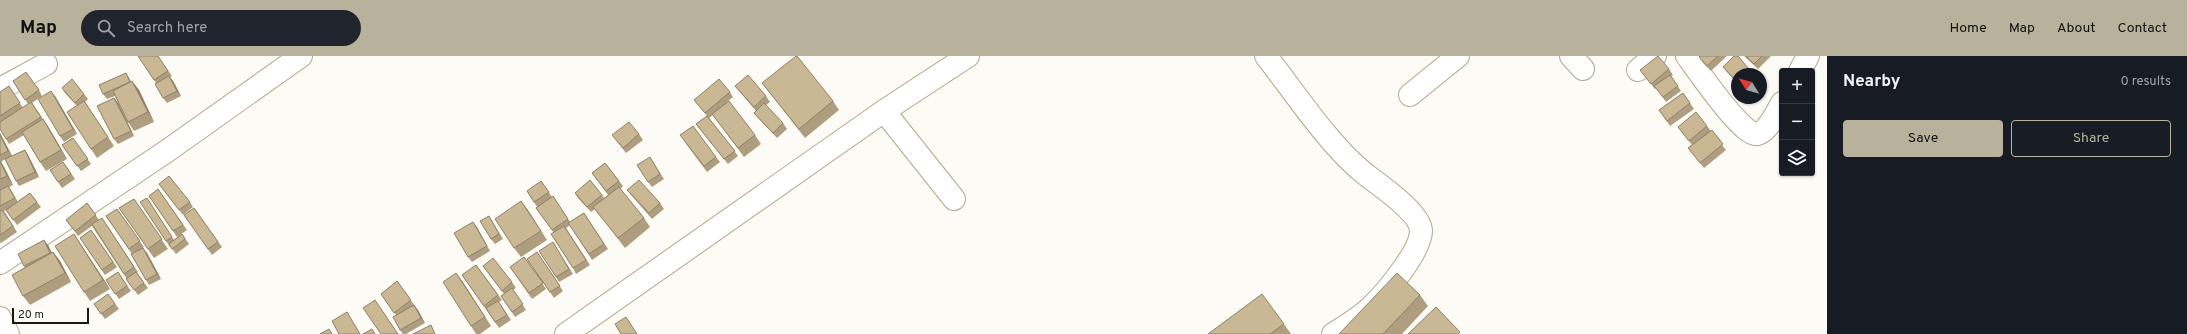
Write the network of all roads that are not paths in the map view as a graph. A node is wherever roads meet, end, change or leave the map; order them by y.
1 (301, 56) edge
2 (968, 56) edge
3 (1266, 56) edge
4 (1458, 56) edge
5 (1655, 56) edge
6 (1687, 56) edge
7 (1808, 56) edge
8 (46, 64) dead end
9 (1802, 68) edge
10 (1638, 70) dead end
11 (0, 89) edge
12 (1410, 95) dead end
13 (1781, 104) edge
14 (884, 111) junction
15 (954, 199) dead end
16 (0, 263) edge
17 (0, 318) edge
18 (8, 334) edge
19 (566, 334) edge
20 (1333, 334) edge

1 - 16 main road
2 - 14 main road
3 - 20 main road
4 - 12 main road
5 - 10 main road
6 - 13 main road
7 - 9 main road
8 - 11 main road
14 - 15 main road
14 - 19 main road
17 - 18 main road

